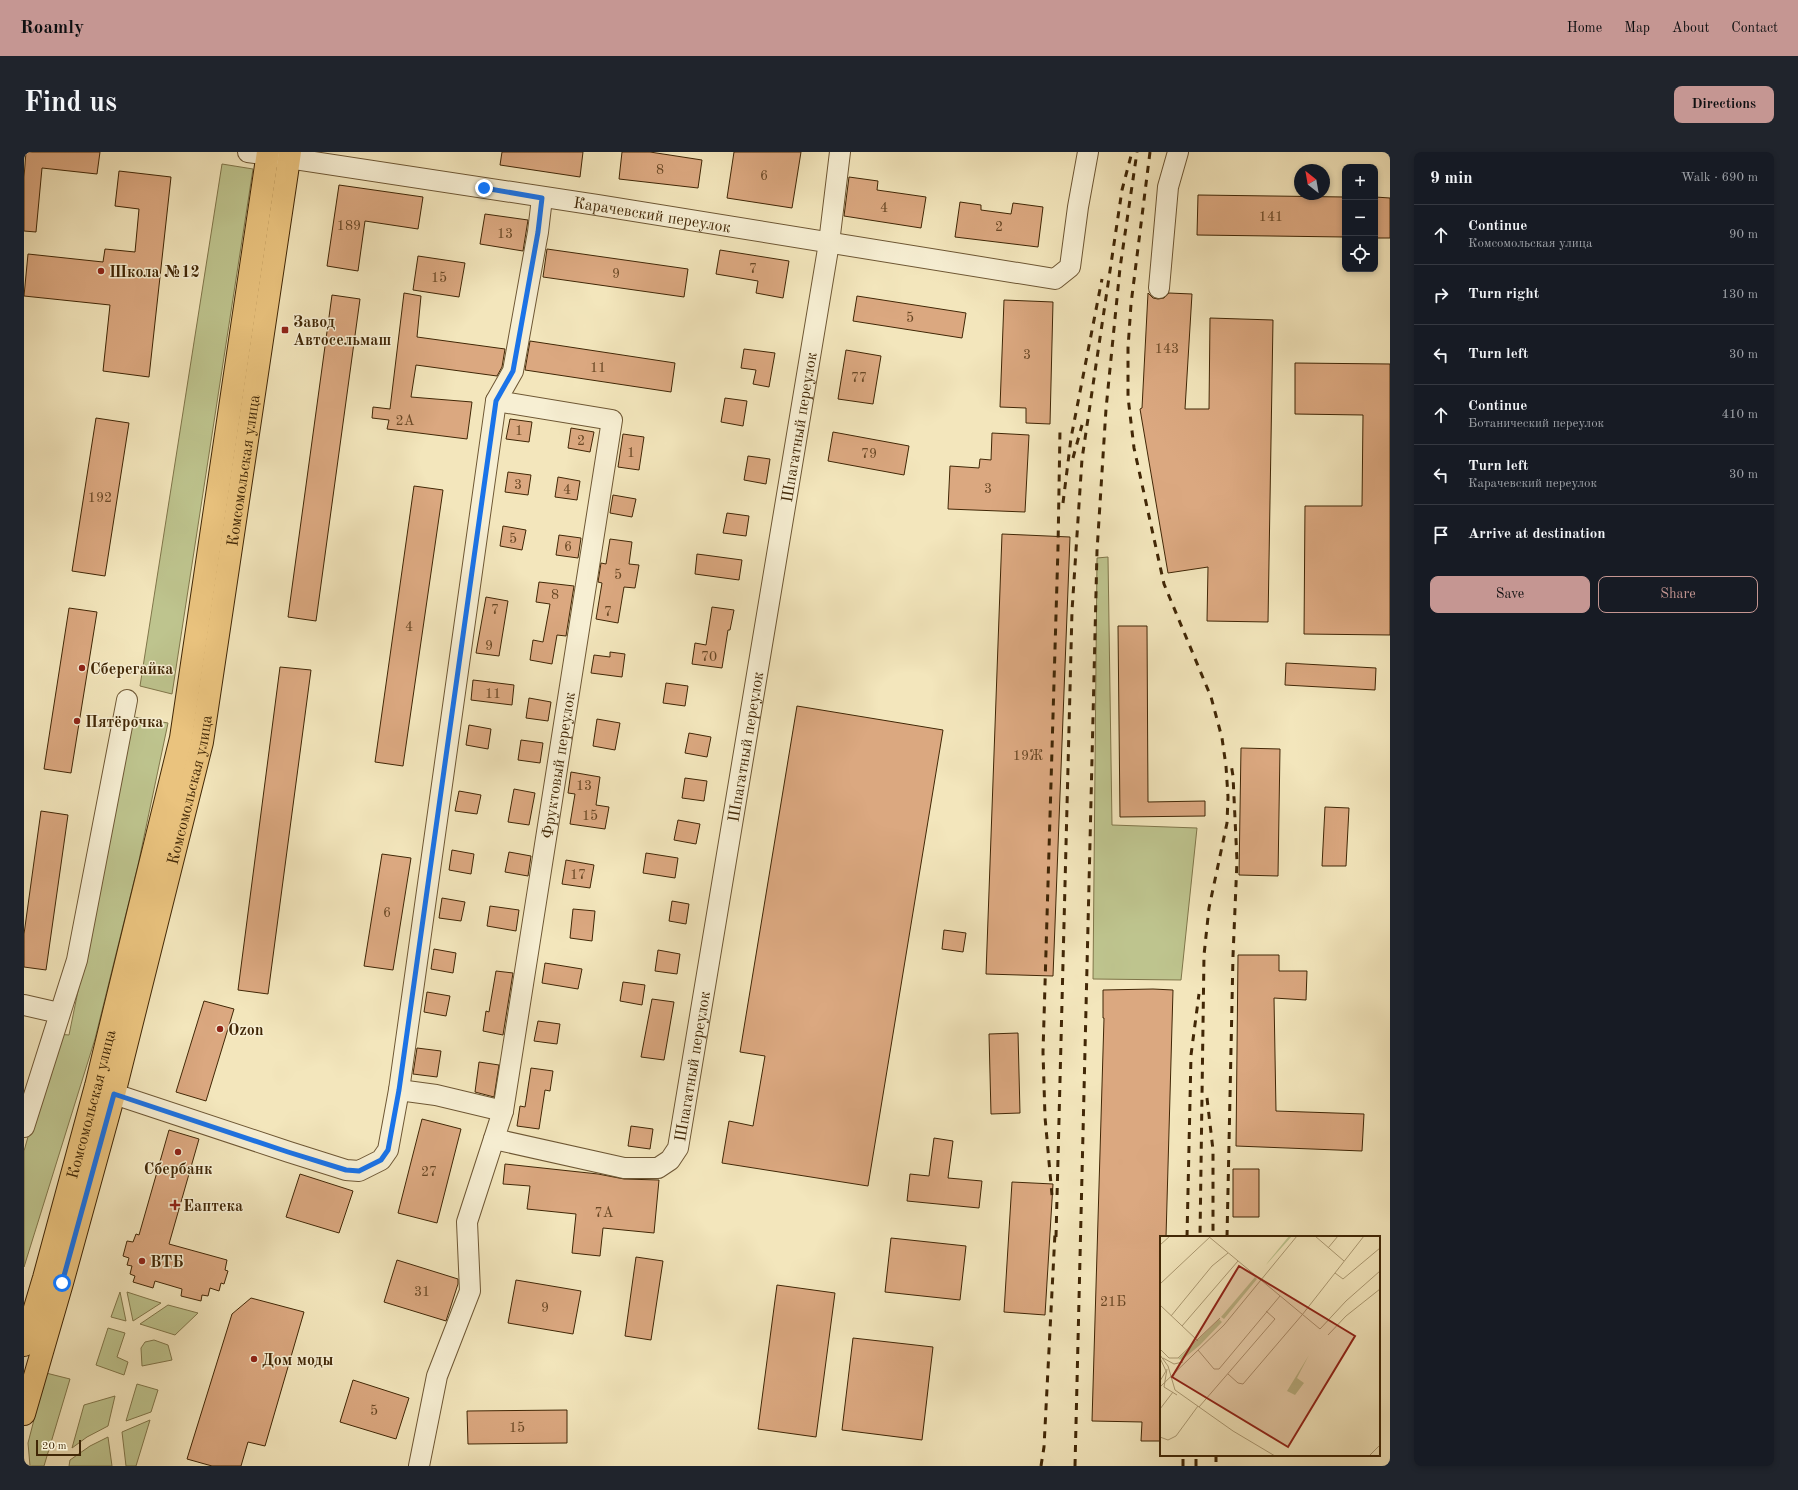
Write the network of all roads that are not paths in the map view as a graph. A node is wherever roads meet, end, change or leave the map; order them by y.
1 (840, 152) edge
2 (1088, 152) edge
3 (1178, 152) edge
4 (261, 153) edge
5 (290, 155) edge
6 (542, 198) junction
7 (830, 243) junction
8 (1159, 288) dead end
9 (496, 401) junction
10 (127, 700) dead end
11 (24, 1005) edge
12 (59, 1013) junction
13 (399, 1090) junction
14 (114, 1094) junction
15 (503, 1110) junction
16 (24, 1127) edge
17 (494, 1139) junction
18 (44, 1278) junction
19 (24, 1300) edge
20 (30, 1352) edge
21 (24, 1414) edge
22 (419, 1466) edge

1 - 7 street, Шпагатный переулок
2 - 7 street, Карачевский переулок
3 - 8 street
4 - 5 street, Карачевский переулок
4 - 18 main road, Комсомольская улица
5 - 6 street, Карачевский переулок
5 - 14 main road, Комсомольская улица
6 - 7 street, Карачевский переулок
6 - 9 street
7 - 17 street, Шпагатный переулок
9 - 13 street
9 - 15 street, Фруктовый переулок
10 - 12 street
11 - 12 street
12 - 16 street
13 - 14 street
13 - 15 street
14 - 20 main road, Комсомольская улица
15 - 17 street, Фруктовый переулок
17 - 22 street, Фруктовый переулок
18 - 19 main road
18 - 20 main road, Комсомольская улица
20 - 21 main road, Комсомольская улица

